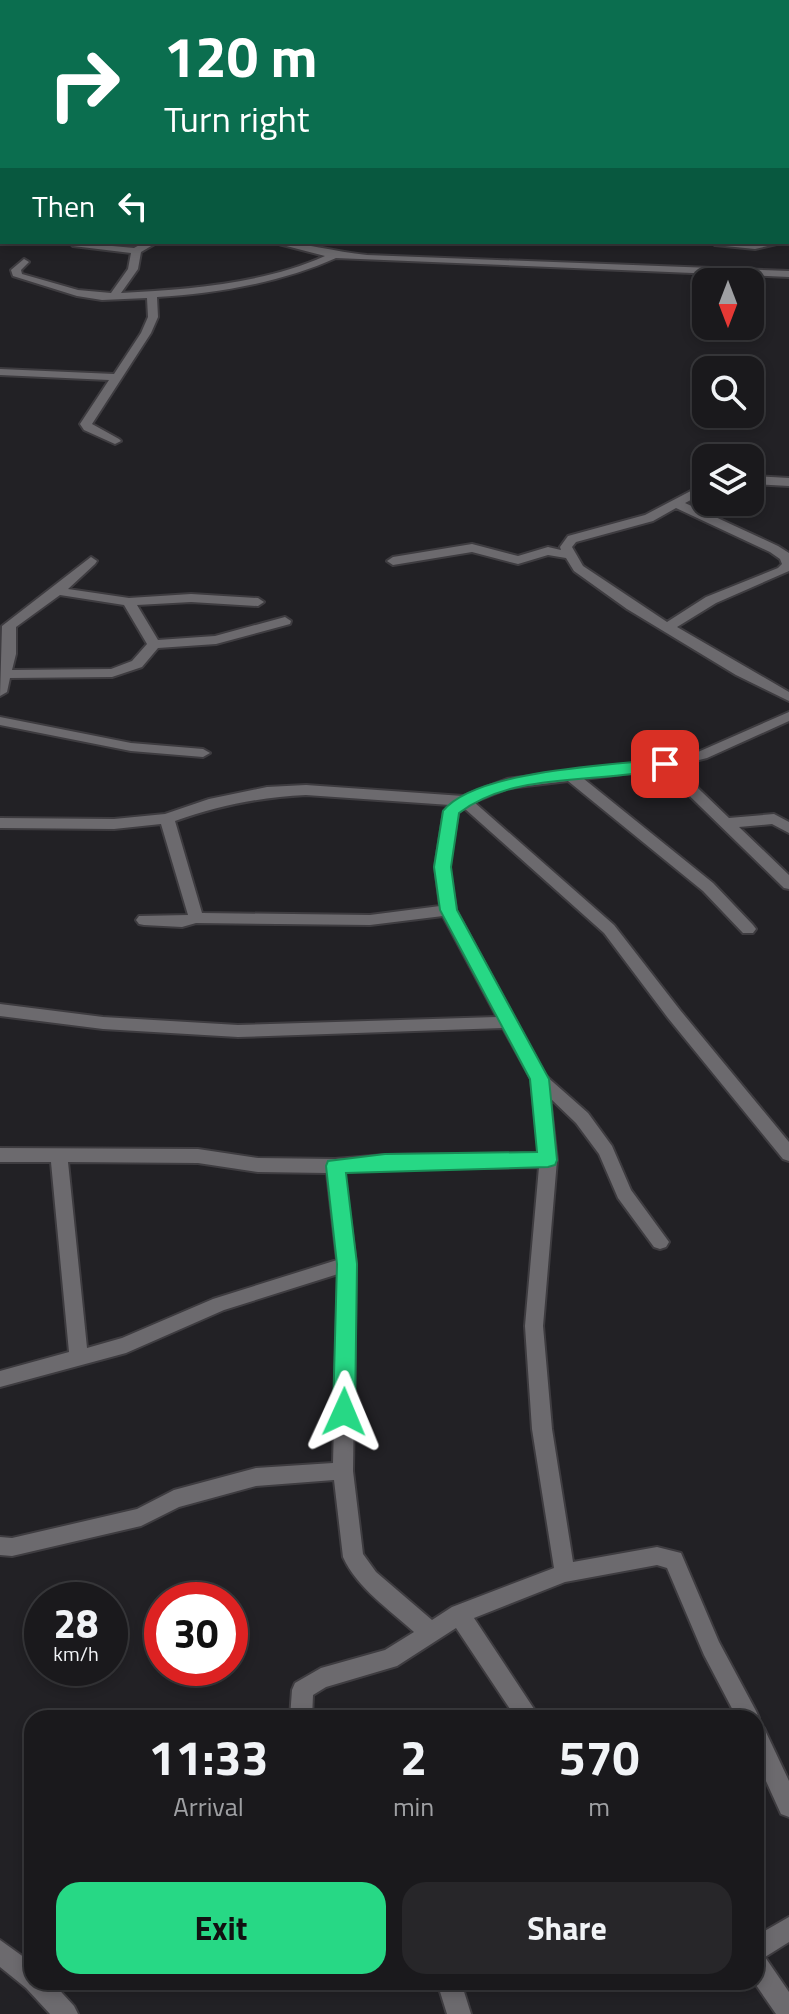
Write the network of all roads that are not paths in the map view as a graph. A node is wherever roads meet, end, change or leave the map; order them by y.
1 (81, 244) edge
2 (149, 244) edge
3 (285, 244) edge
4 (735, 244) edge
5 (768, 244) edge
6 (136, 251) junction
7 (335, 255) junction
8 (24, 262) dead end
9 (789, 274) edge
10 (152, 295) junction
11 (114, 296) junction
12 (0, 372) edge
13 (115, 377) junction
14 (115, 441) dead end
15 (764, 481) edge
16 (789, 482) edge
17 (692, 495) edge
18 (676, 504) junction
19 (571, 555) junction
20 (91, 561) dead end
21 (393, 561) dead end
22 (58, 591) junction
23 (129, 602) junction
24 (258, 602) dead end
25 (285, 621) dead end
26 (4, 624) edge
27 (670, 626) junction
28 (154, 644) junction
29 (5, 674) junction
30 (0, 692) edge
31 (789, 697) edge
32 (789, 716) edge
33 (0, 721) edge
34 (203, 753) dead end
35 (665, 764) junction
36 (571, 776) junction
37 (464, 801) junction
38 (167, 819) junction
39 (0, 823) edge
40 (727, 823) junction
41 (789, 828) edge
42 (789, 884) edge
43 (448, 910) junction
44 (196, 918) junction
45 (144, 920) dead end
46 (748, 929) dead end
47 (0, 1010) edge
48 (510, 1022) junction
49 (539, 1079) junction
50 (789, 1154) edge
51 (0, 1155) edge
52 (59, 1157) junction
53 (548, 1160) junction
54 (335, 1166) junction
55 (660, 1242) dead end
56 (347, 1264) junction
57 (79, 1357) junction
58 (0, 1379) edge
59 (343, 1471) junction
60 (0, 1546) edge
61 (565, 1573) junction
62 (459, 1614) junction
63 (431, 1633) junction
64 (302, 1710) edge
65 (524, 1710) edge
66 (744, 1710) edge
67 (764, 1752) edge
68 (789, 1806) edge
69 (789, 1929) edge
70 (764, 1944) edge
71 (0, 1952) edge
72 (24, 1972) edge
73 (764, 1976) edge
74 (43, 1990) edge
75 (452, 1990) edge
76 (789, 2012) edge
77 (66, 2014) edge
78 (459, 2014) edge

1 - 6 street
2 - 6 street
3 - 7 street
4 - 5 street
6 - 11 street
7 - 9 street
7 - 10 street
8 - 11 street
10 - 11 street
10 - 13 street
12 - 13 street
13 - 14 street
15 - 16 street
17 - 18 street
18 - 19 street
18 - 27 street
19 - 21 street
19 - 27 street
20 - 22 street
22 - 23 street
22 - 26 street
23 - 24 street
23 - 28 street
25 - 28 street
26 - 29 street
27 - 31 street
28 - 29 street
29 - 30 street
32 - 35 street
33 - 34 street
35 - 36 street
35 - 40 street
36 - 37 street
36 - 46 street
37 - 38 street
37 - 43 street
37 - 50 street
38 - 39 street
38 - 44 street
40 - 41 street
40 - 42 street
43 - 44 street
43 - 48 street
44 - 45 street
47 - 48 street
48 - 49 street
49 - 53 street
49 - 55 street
51 - 52 street
52 - 54 street
52 - 57 street
53 - 54 street
53 - 61 street
54 - 56 street
56 - 57 street
56 - 59 street
57 - 58 street
59 - 60 street
59 - 63 street
61 - 62 street
61 - 66 street
62 - 63 street
62 - 65 street
63 - 64 street
67 - 68 street
69 - 70 street
71 - 72 street
73 - 76 street
74 - 77 street
75 - 78 street

